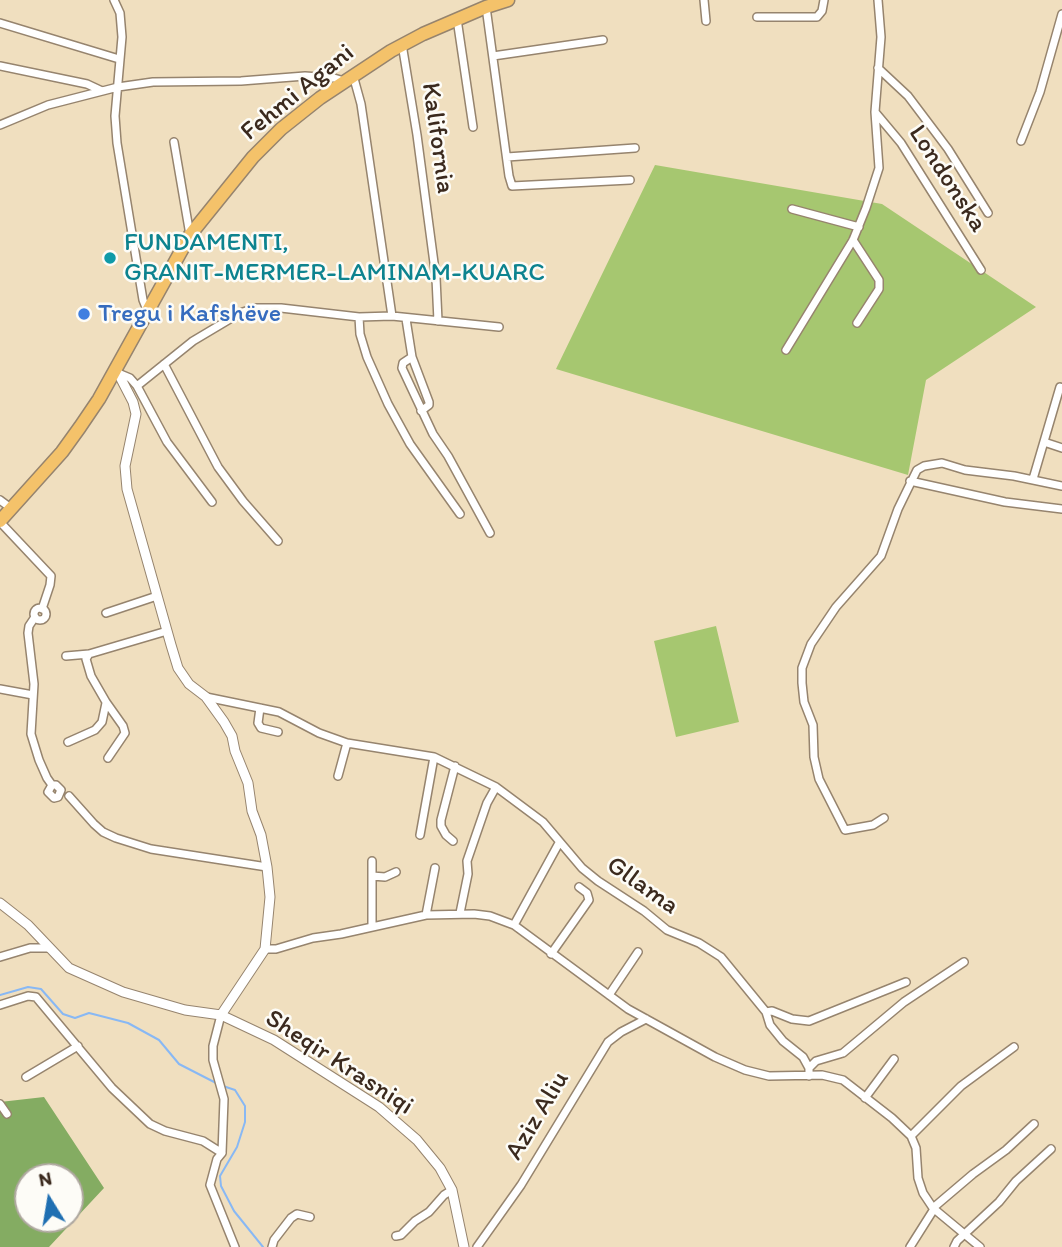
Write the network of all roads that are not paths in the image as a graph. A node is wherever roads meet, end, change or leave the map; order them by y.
1 (114, 0) edge
2 (508, 0) edge
3 (704, 0) edge
4 (824, 0) edge
5 (878, 0) edge
6 (486, 7) junction
7 (1062, 14) edge
8 (757, 17) dead end
9 (457, 19) junction
10 (706, 21) dead end
11 (0, 23) edge
12 (603, 40) dead end
13 (402, 44) junction
14 (493, 56) junction
15 (118, 59) junction
16 (0, 66) edge
17 (878, 68) junction
18 (349, 78) junction
19 (118, 87) junction
20 (103, 92) junction
21 (875, 112) junction
22 (0, 125) edge
23 (473, 127) dead end
24 (1021, 141) dead end
25 (174, 142) dead end
26 (635, 148) dead end
27 (507, 157) junction
28 (630, 180) dead end
29 (792, 209) dead end
30 (988, 214) dead end
31 (859, 227) junction
32 (190, 235) junction
33 (853, 240) junction
34 (981, 271) dead end
35 (147, 310) junction
36 (392, 316) junction
37 (359, 317) junction
38 (406, 319) junction
39 (438, 321) junction
40 (857, 323) dead end
41 (499, 327) dead end
42 (786, 350) dead end
43 (412, 357) junction
44 (164, 364) junction
45 (116, 372) junction
46 (138, 386) junction
47 (1060, 392) edge
48 (421, 411) junction
49 (1044, 442) junction
50 (1062, 448) edge
51 (1033, 479) junction
52 (910, 481) junction
53 (1062, 486) edge
54 (0, 500) edge
55 (212, 502) dead end
56 (12, 509) junction
57 (1062, 509) edge
58 (460, 514) dead end
59 (0, 522) edge
60 (490, 533) dead end
61 (278, 541) dead end
62 (157, 596) junction
63 (106, 613) dead end
64 (167, 631) junction
65 (89, 654) junction
66 (66, 656) dead end
67 (0, 689) edge
68 (33, 695) junction
69 (206, 697) junction
70 (106, 702) junction
71 (260, 708) junction
72 (278, 732) dead end
73 (68, 741) dead end
74 (346, 743) junction
75 (434, 757) junction
76 (108, 758) dead end
77 (455, 766) junction
78 (338, 776) dead end
79 (52, 785) dead end
80 (496, 787) junction
81 (69, 796) dead end
82 (884, 818) dead end
83 (420, 835) dead end
84 (453, 841) dead end
85 (559, 843) junction
86 (372, 860) dead end
87 (267, 867) junction
88 (435, 868) dead end
89 (396, 873) dead end
90 (372, 876) junction
91 (579, 887) dead end
92 (0, 903) edge
93 (460, 913) junction
94 (426, 915) junction
95 (514, 925) junction
96 (372, 926) junction
97 (49, 948) junction
98 (265, 949) junction
99 (638, 952) dead end
100 (551, 954) junction
101 (0, 957) edge
102 (964, 962) dead end
103 (906, 982) dead end
104 (609, 995) junction
105 (0, 1004) edge
106 (766, 1012) junction
107 (220, 1015) junction
108 (646, 1019) junction
109 (78, 1046) junction
110 (1014, 1047) dead end
111 (894, 1059) dead end
112 (809, 1072) junction
113 (26, 1077) dead end
114 (865, 1098) junction
115 (0, 1104) edge
116 (7, 1114) dead end
117 (1034, 1124) dead end
118 (911, 1136) junction
119 (1051, 1149) dead end
120 (222, 1153) junction
121 (452, 1190) junction
122 (933, 1209) junction
123 (310, 1217) dead end
124 (964, 1234) junction
125 (396, 1236) dead end
126 (235, 1247) edge
127 (272, 1247) edge
128 (464, 1247) edge
129 (477, 1247) edge
130 (910, 1247) edge
131 (954, 1247) edge
132 (980, 1247) edge

1 - 15 street
2 - 6 main road, Fehmi Agani
3 - 10 street
4 - 8 street
5 - 17 street, Londonska
6 - 9 main road, Fehmi Agani
6 - 14 street
7 - 24 street
9 - 13 main road, Fehmi Agani
9 - 23 street
11 - 15 street
12 - 14 street
13 - 18 main road, Fehmi Agani
13 - 39 street, Kalifornia
14 - 27 street
15 - 19 street
16 - 20 street
17 - 21 street, Londonska
17 - 30 street
18 - 19 street
18 - 32 main road, Fehmi Agani
18 - 36 street
19 - 20 street
19 - 35 street
20 - 22 street
21 - 31 street, Londonska
21 - 34 street, Londonska
25 - 32 street
26 - 27 street
27 - 28 street
29 - 31 street
31 - 33 street, Londonska
32 - 35 main road, Fehmi Agani
33 - 40 street
33 - 42 street, Londonska
35 - 45 main road, Fehmi Agani
36 - 37 street
36 - 38 street
37 - 44 street
37 - 58 street
38 - 39 street
38 - 43 street
39 - 41 street
43 - 48 street
43 - 48 street
44 - 46 street
44 - 61 street
45 - 46 street
45 - 56 main road, Fehmi Agani
45 - 62 street
46 - 55 street
47 - 49 street
48 - 60 street
49 - 50 street
49 - 51 street
51 - 52 street
51 - 53 street
52 - 57 street
52 - 82 street
54 - 56 street
56 - 59 main road, Fehmi Agani
59 - 68 street
62 - 63 street
62 - 64 street
64 - 65 street
64 - 69 street
65 - 66 street
65 - 70 street
67 - 68 street
68 - 79 street
69 - 71 street, Gllama
69 - 87 street
70 - 73 street
70 - 76 street
71 - 72 street
71 - 74 street, Gllama
74 - 75 street, Gllama
74 - 78 street
75 - 77 street, Gllama
75 - 83 street
77 - 80 street, Gllama
77 - 84 street
80 - 85 street, Gllama
80 - 93 street
81 - 87 street
85 - 95 street
85 - 106 street, Gllama
86 - 90 street
87 - 98 street
88 - 94 street
89 - 90 street
90 - 96 street
91 - 100 street
92 - 97 street, Sheqir Krasniqi
93 - 94 street
93 - 95 street
94 - 96 street
95 - 100 street
96 - 98 street
97 - 101 street
97 - 107 street, Sheqir Krasniqi
98 - 107 street
99 - 104 street
100 - 104 street
102 - 112 street
103 - 106 street
104 - 108 street
105 - 109 street
106 - 112 street, Gllama
107 - 120 street
107 - 121 street, Sheqir Krasniqi
108 - 112 street
108 - 129 street, Aziz Aliu
109 - 113 street
109 - 120 street
110 - 118 street
111 - 114 street
112 - 114 street
114 - 118 street
115 - 116 street
117 - 122 street
118 - 122 street
119 - 124 street
120 - 126 street
121 - 125 street
121 - 128 street, Sheqir Krasniqi
122 - 124 street
122 - 130 street
123 - 127 street
124 - 131 street
124 - 132 street

